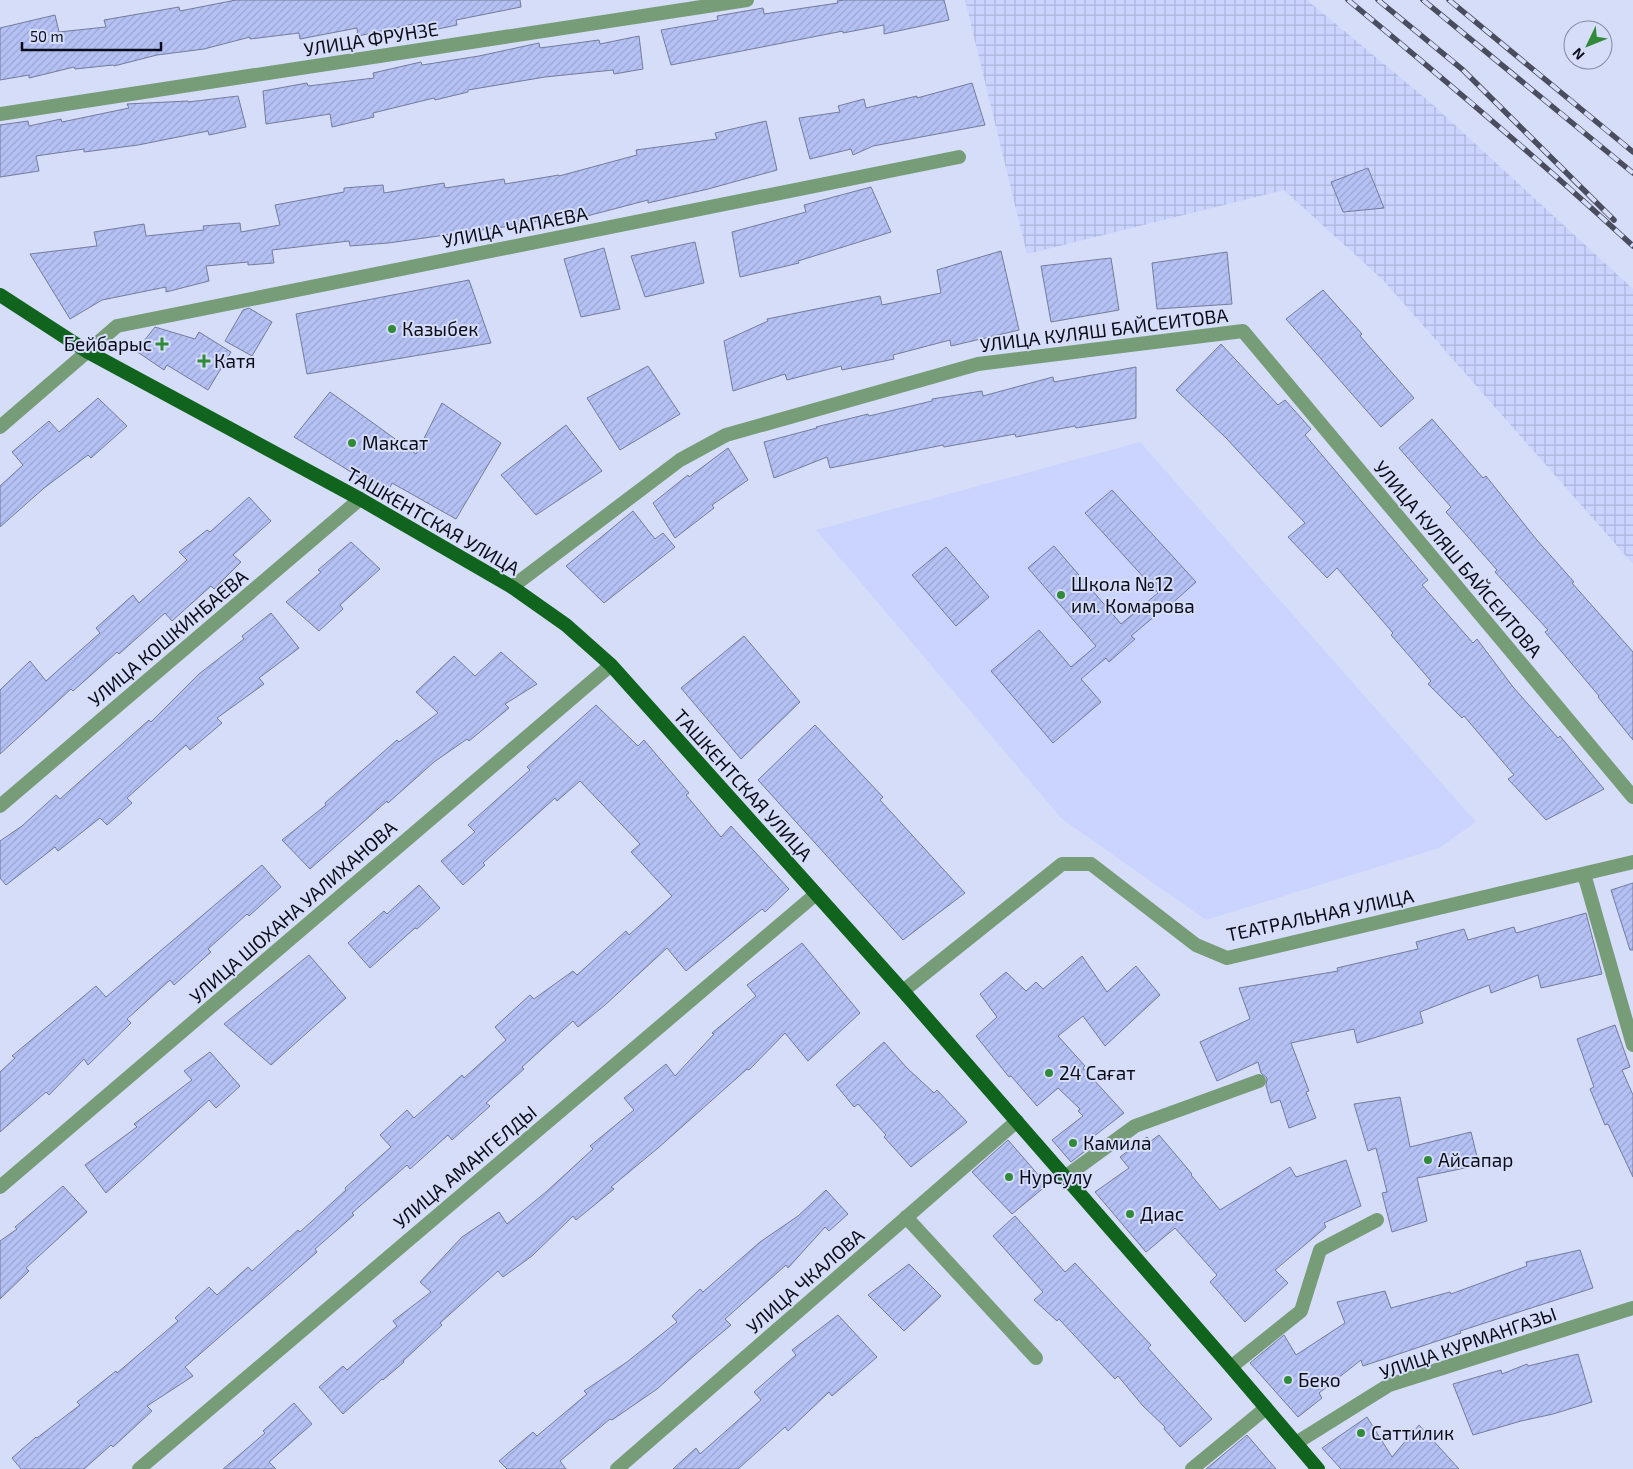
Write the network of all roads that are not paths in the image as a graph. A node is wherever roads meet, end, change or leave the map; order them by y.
1 (747, 0) edge
2 (0, 114) edge
3 (959, 157) dead end
4 (0, 295) edge
5 (88, 352) junction
6 (0, 427) edge
7 (360, 499) junction
8 (512, 587) junction
9 (611, 665) junction
10 (1633, 797) edge
11 (0, 806) edge
12 (1633, 862) edge
13 (1584, 874) junction
14 (816, 894) junction
15 (903, 990) junction
16 (1633, 1045) edge
17 (1259, 1082) dead end
18 (1017, 1121) junction
19 (1065, 1178) junction
20 (0, 1187) edge
21 (906, 1217) junction
22 (1377, 1220) dead end
23 (1633, 1308) edge
24 (1036, 1358) dead end
25 (1231, 1367) junction
26 (1266, 1408) junction
27 (1296, 1443) junction
28 (139, 1469) edge
29 (617, 1469) edge
30 (1192, 1469) edge
31 (1318, 1469) edge

1 - 2 street, УЛИЦА ФРУНЗЕ
3 - 5 street, УЛИЦА ЧАПАЕВА
4 - 5 main road, ТАШКЕНТСКАЯ УЛИЦА
5 - 6 street, УЛИЦА ЧАПАЕВА
5 - 7 main road, ТАШКЕНТСКАЯ УЛИЦА
7 - 8 main road, ТАШКЕНТСКАЯ УЛИЦА
7 - 11 street, УЛИЦА КОШКИНБАЕВА
8 - 9 main road, ТАШКЕНТСКАЯ УЛИЦА
8 - 10 street, УЛИЦА КУЛЯШ БАЙСЕИТОВА
9 - 14 main road, ТАШКЕНТСКАЯ УЛИЦА
9 - 20 street, УЛИЦА ШОХАНА УАЛИХАНОВА
12 - 13 street, ТЕАТРАЛЬНАЯ УЛИЦА
13 - 15 street, ТЕАТРАЛЬНАЯ УЛИЦА
13 - 16 street
14 - 15 main road, ТАШКЕНТСКАЯ УЛИЦА
14 - 28 street, УЛИЦА АМАНГЕЛДЫ
15 - 18 main road, ТАШКЕНТСКАЯ УЛИЦА
17 - 19 street
18 - 19 main road, ТАШКЕНТСКАЯ УЛИЦА
18 - 21 street, УЛИЦА ЧКАЛОВА
19 - 25 main road, ТАШКЕНТСКАЯ УЛИЦА
21 - 24 street
21 - 29 street, УЛИЦА ЧКАЛОВА
22 - 25 street
23 - 27 street, УЛИЦА КУРМАНГАЗЫ
25 - 26 main road, ТАШКЕНТСКАЯ УЛИЦА
26 - 27 main road, ТАШКЕНТСКАЯ УЛИЦА
26 - 30 street
27 - 31 main road, ТАШКЕНТСКАЯ УЛИЦА

